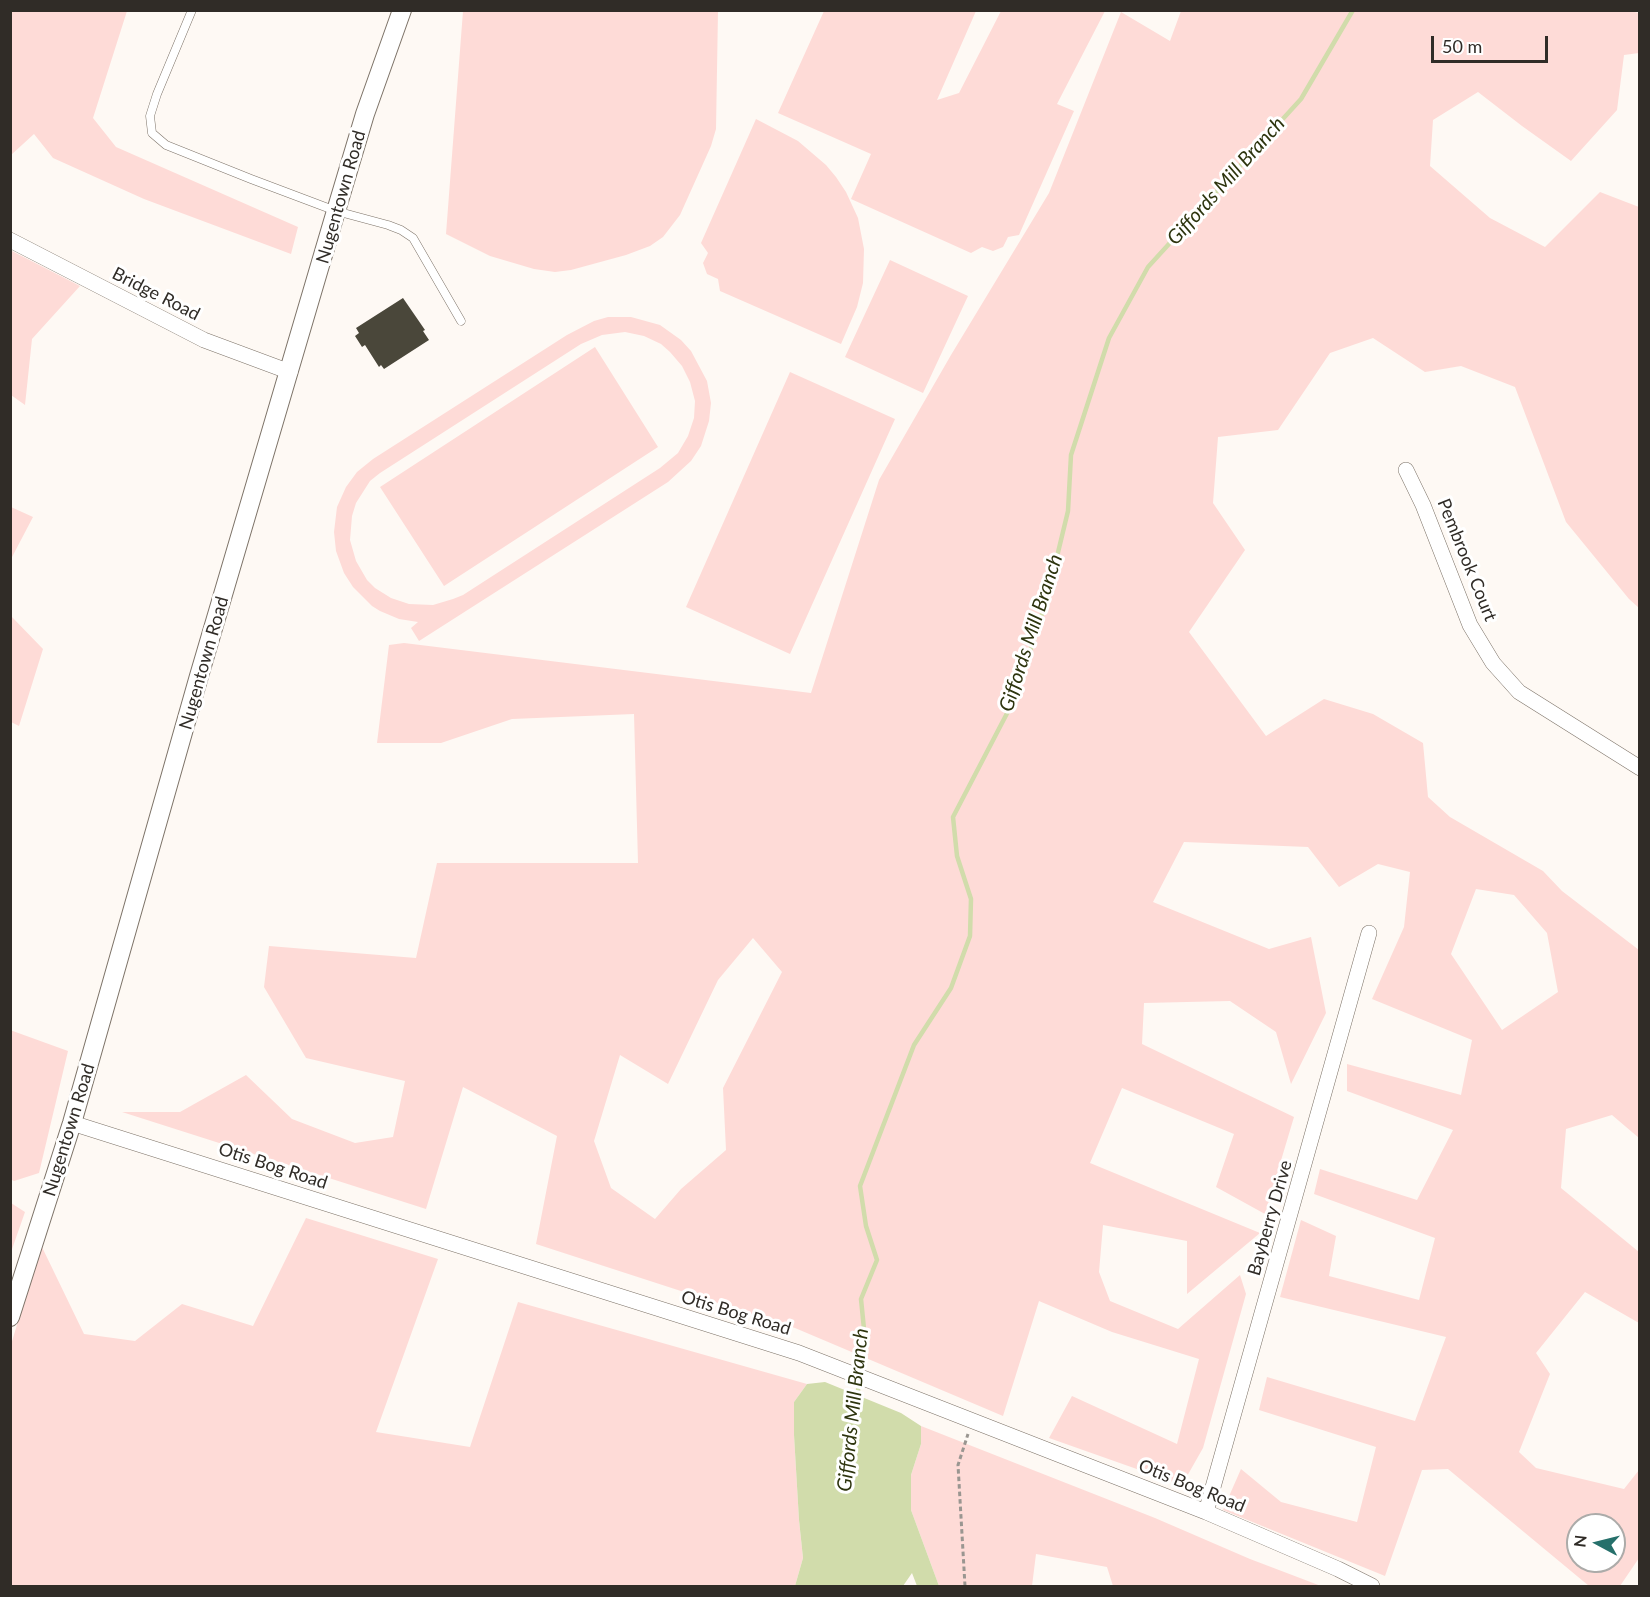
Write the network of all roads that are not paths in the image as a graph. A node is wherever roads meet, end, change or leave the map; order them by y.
1 (192, 10) edge
2 (402, 10) edge
3 (336, 211) junction
4 (10, 240) edge
5 (461, 321) dead end
6 (290, 372) junction
7 (1406, 470) dead end
8 (1640, 768) edge
9 (1370, 933) dead end
10 (72, 1123) junction
11 (10, 1317) edge
12 (1206, 1512) junction
13 (1372, 1587) edge

1 - 3 lane
2 - 3 street, Nugentown Road
3 - 5 lane
3 - 6 street, Nugentown Road
4 - 6 street, Bridge Road
6 - 10 street, Nugentown Road
7 - 8 street, Pembrook Court
9 - 12 street, Bayberry Drive
10 - 11 street, Nugentown Road
10 - 12 street, Otis Bog Road
12 - 13 street, Otis Bog Road

